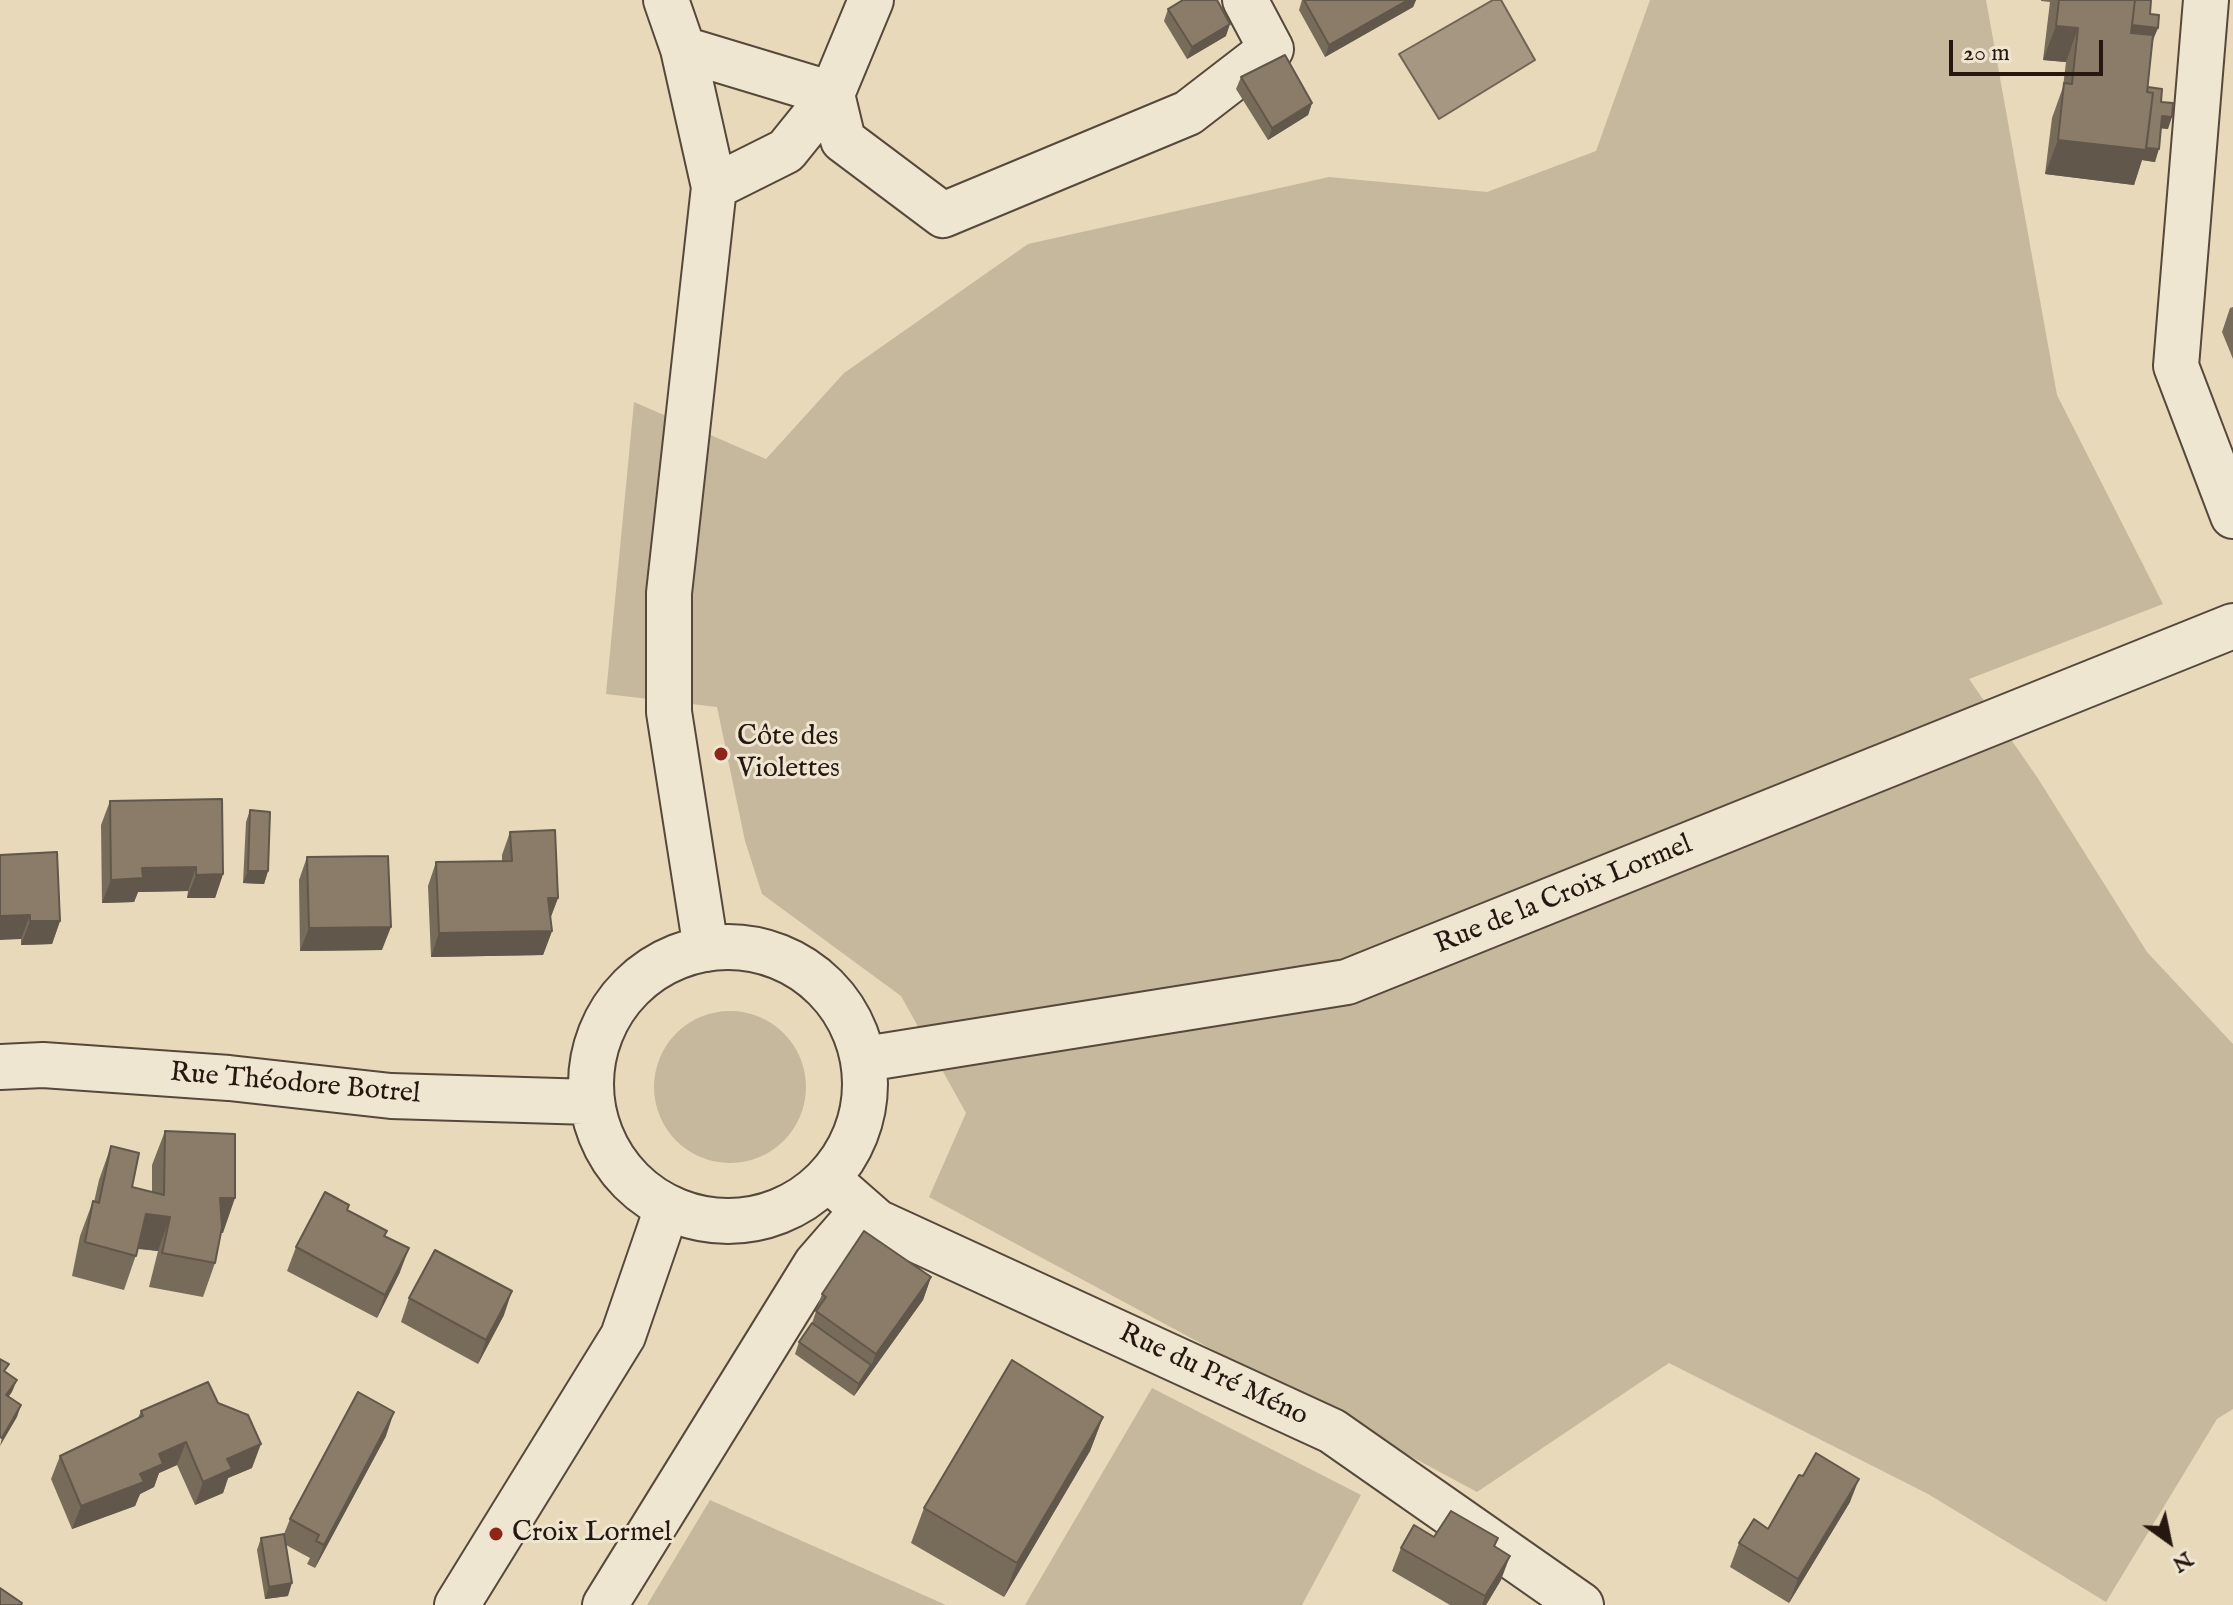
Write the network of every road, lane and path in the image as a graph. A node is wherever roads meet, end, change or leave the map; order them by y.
1 (666, 0) edge
2 (871, 0) edge
3 (1245, 0) edge
4 (2206, 0) edge
5 (683, 49) junction
6 (832, 94) junction
7 (714, 187) junction
8 (2233, 516) edge
9 (2233, 626) edge
10 (706, 949) junction
11 (865, 1059) junction
12 (0, 1067) edge
13 (591, 1102) junction
14 (828, 1179) junction
15 (667, 1208) junction
16 (863, 1210) junction
17 (457, 1605) edge
18 (605, 1605) edge
19 (1581, 1605) edge

1 - 5 street
2 - 6 street
3 - 6 street
4 - 8 street
5 - 6 street
5 - 7 street
6 - 7 street
7 - 10 street
9 - 11 street, Rue de la Croix Lormel
10 - 11 street
10 - 13 street
11 - 14 street
12 - 13 street, Rue Théodore Botrel
13 - 15 street
14 - 15 street
14 - 16 street, Rue du Pré Méno
15 - 17 street
16 - 18 street
16 - 19 street, Rue du Pré Méno

